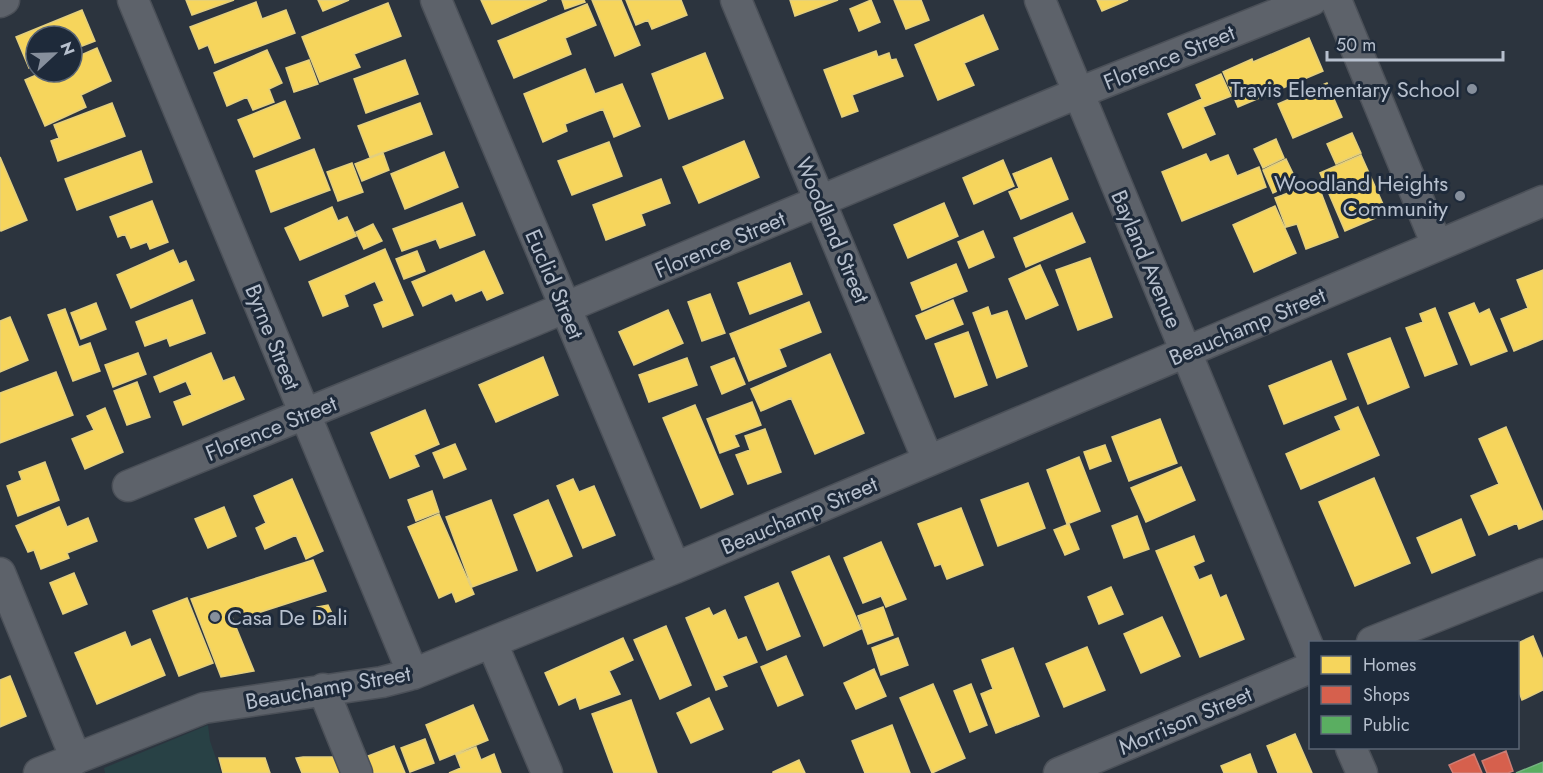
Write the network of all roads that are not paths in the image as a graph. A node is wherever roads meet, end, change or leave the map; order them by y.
1 (4, 0) edge
2 (133, 0) edge
3 (436, 0) edge
4 (736, 0) edge
5 (1040, 0) edge
6 (1312, 0) edge
7 (1336, 0) edge
8 (0, 2) edge
9 (1078, 93) junction
10 (821, 201) junction
11 (1543, 201) edge
12 (1437, 245) junction
13 (564, 309) junction
14 (1186, 352) junction
15 (304, 414) junction
16 (928, 460) junction
17 (128, 486) dead end
18 (675, 568) junction
19 (0, 573) edge
20 (1543, 574) edge
21 (1375, 641) edge
22 (492, 643) junction
23 (1309, 646) edge
24 (1309, 669) edge
25 (413, 674) junction
26 (323, 689) junction
27 (1352, 749) edge
28 (76, 759) junction
29 (39, 773) edge
30 (357, 773) edge
31 (548, 773) edge
32 (1059, 773) edge
33 (1362, 773) edge

1 - 8 street
2 - 15 street, Byrne Street
3 - 13 street, Euclid Street
4 - 10 street, Woodland Street
5 - 9 street, Bayland Avenue
6 - 9 street, Florence Street
7 - 12 street
9 - 10 street, Florence Street
9 - 14 street, Bayland Avenue
10 - 13 street, Florence Street
10 - 16 street, Woodland Street
11 - 12 street, Beauchamp Street
12 - 14 street, Beauchamp Street
13 - 15 street, Florence Street
13 - 18 street, Euclid Street
14 - 16 street, Beauchamp Street
14 - 23 street, Bayland Avenue
15 - 17 street, Florence Street
15 - 25 street, Byrne Street
16 - 18 street, Beauchamp Street
18 - 22 street, Beauchamp Street
19 - 28 street
20 - 21 street
22 - 25 street, Beauchamp Street
22 - 31 street
24 - 32 street, Morrison Street
25 - 26 street, Beauchamp Street
26 - 28 street, Beauchamp Street
26 - 30 street
27 - 33 street
28 - 29 street, Beauchamp Street

